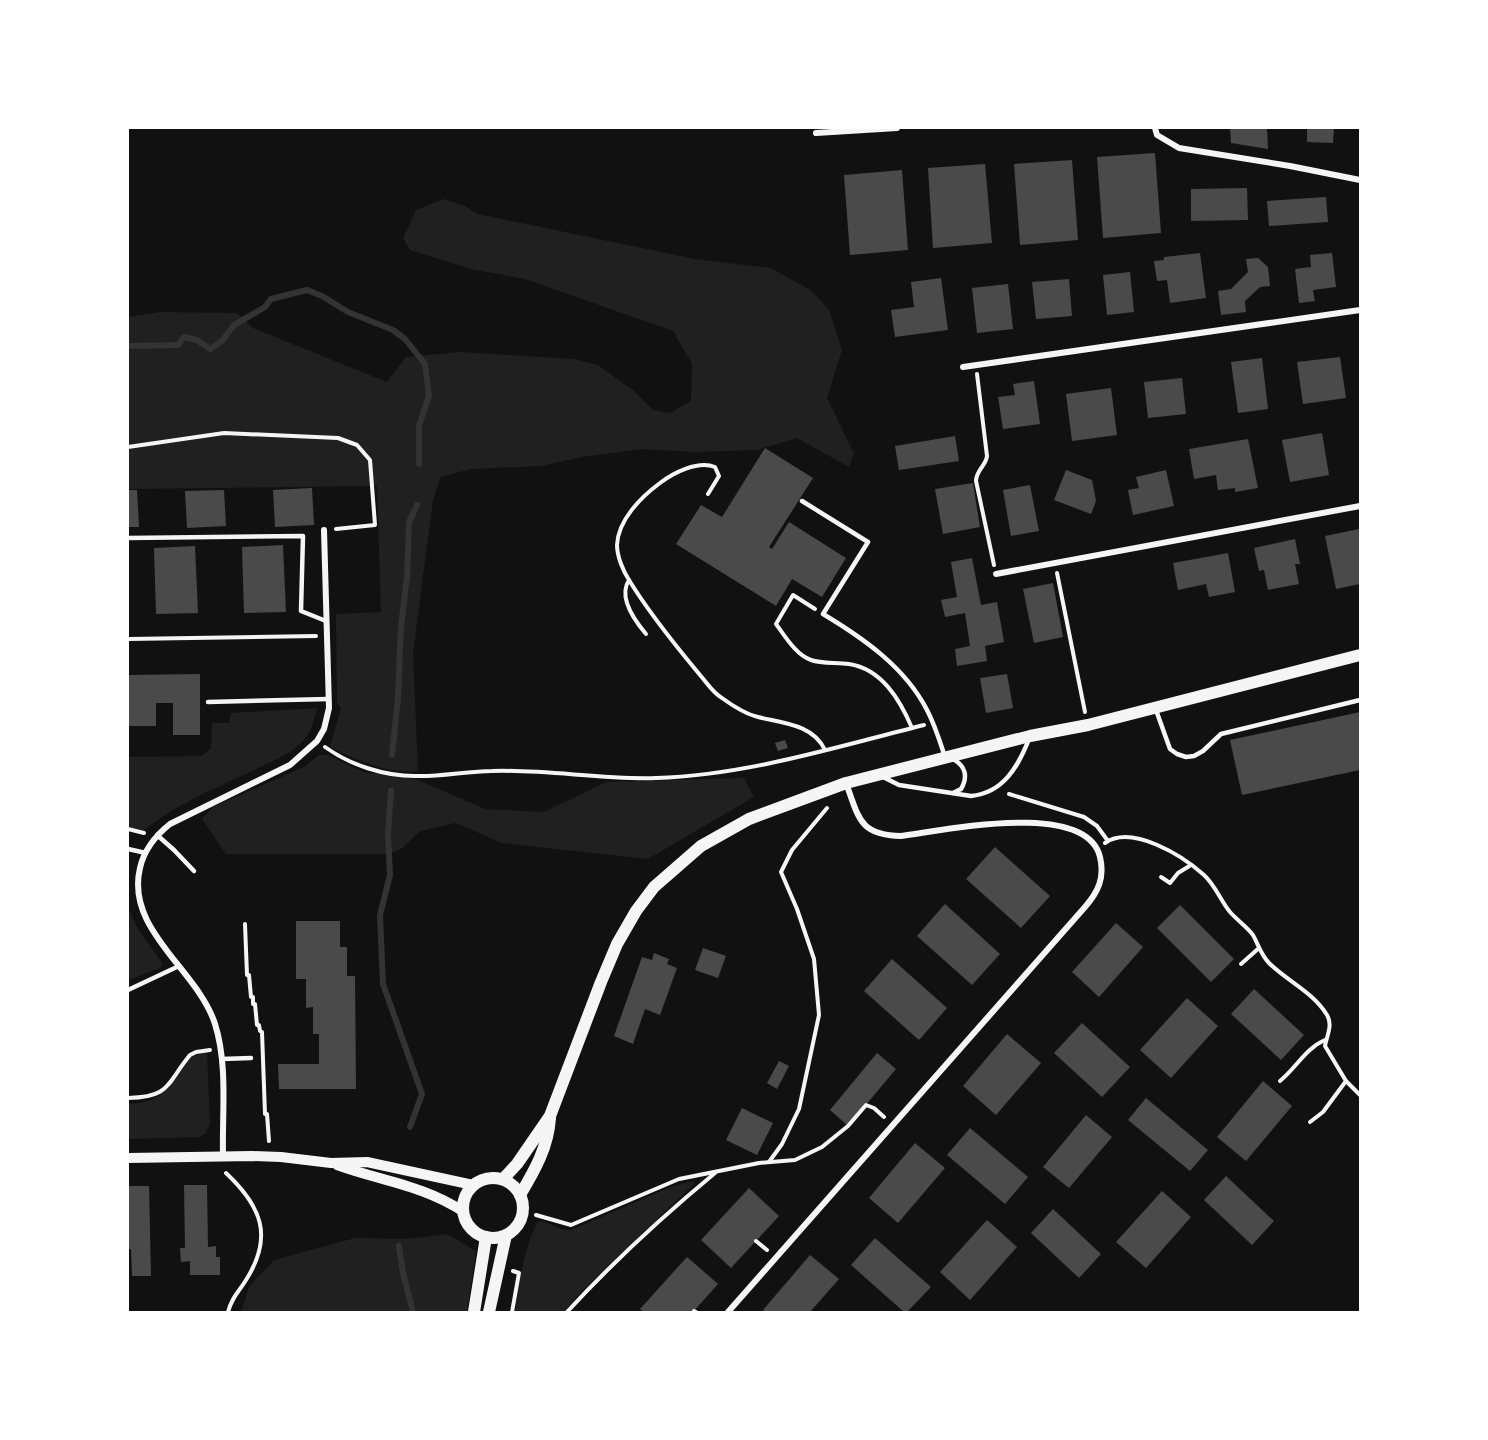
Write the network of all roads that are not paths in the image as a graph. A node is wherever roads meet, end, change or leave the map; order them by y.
1 (897, 128) edge
2 (1155, 128) edge
3 (816, 133) dead end
4 (1360, 180) edge
5 (1360, 310) edge
6 (963, 367) dead end
7 (802, 501) dead end
8 (1360, 506) edge
9 (324, 530) road end
10 (128, 538) edge
11 (996, 574) road end
12 (326, 621) junction
13 (1360, 655) edge
14 (329, 699) junction
15 (1360, 700) edge
16 (208, 702) dead end
17 (1155, 708) junction
18 (1030, 736) junction
19 (946, 758) junction
20 (878, 774) junction
21 (846, 783) junction
22 (953, 793) junction
23 (156, 835) junction
24 (128, 849) edge
25 (146, 853) junction
26 (194, 871) dead end
27 (180, 966) junction
28 (128, 990) edge
29 (251, 1058) dead end
30 (222, 1059) junction
31 (550, 1116) junction
32 (223, 1155) junction
33 (128, 1158) edge
34 (332, 1163) junction
35 (503, 1179) junction
36 (473, 1185) junction
37 (520, 1195) junction
38 (464, 1212) junction
39 (506, 1235) junction
40 (486, 1237) junction
41 (474, 1312) edge
42 (489, 1312) edge
43 (728, 1312) edge

1 - 3 street
2 - 4 street
5 - 6 street
7 - 19 lane
8 - 11 street
9 - 12 street
10 - 12 lane
12 - 14 street
13 - 17 main road
14 - 16 lane
14 - 23 street
15 - 17 lane
17 - 18 main road
18 - 19 main road
18 - 22 lane
19 - 20 main road
19 - 22 lane
20 - 21 main road
20 - 22 lane
21 - 31 main road
21 - 43 street
23 - 25 street
23 - 26 lane
24 - 25 lane
25 - 27 street
27 - 28 lane
27 - 30 street
29 - 30 lane
30 - 32 street
31 - 35 main road
31 - 37 main road
32 - 33 street
32 - 34 street
34 - 36 street
34 - 38 street
35 - 36 main road
35 - 37 main road
36 - 38 main road
37 - 39 main road
38 - 40 main road
39 - 40 main road
39 - 42 main road
40 - 41 main road

